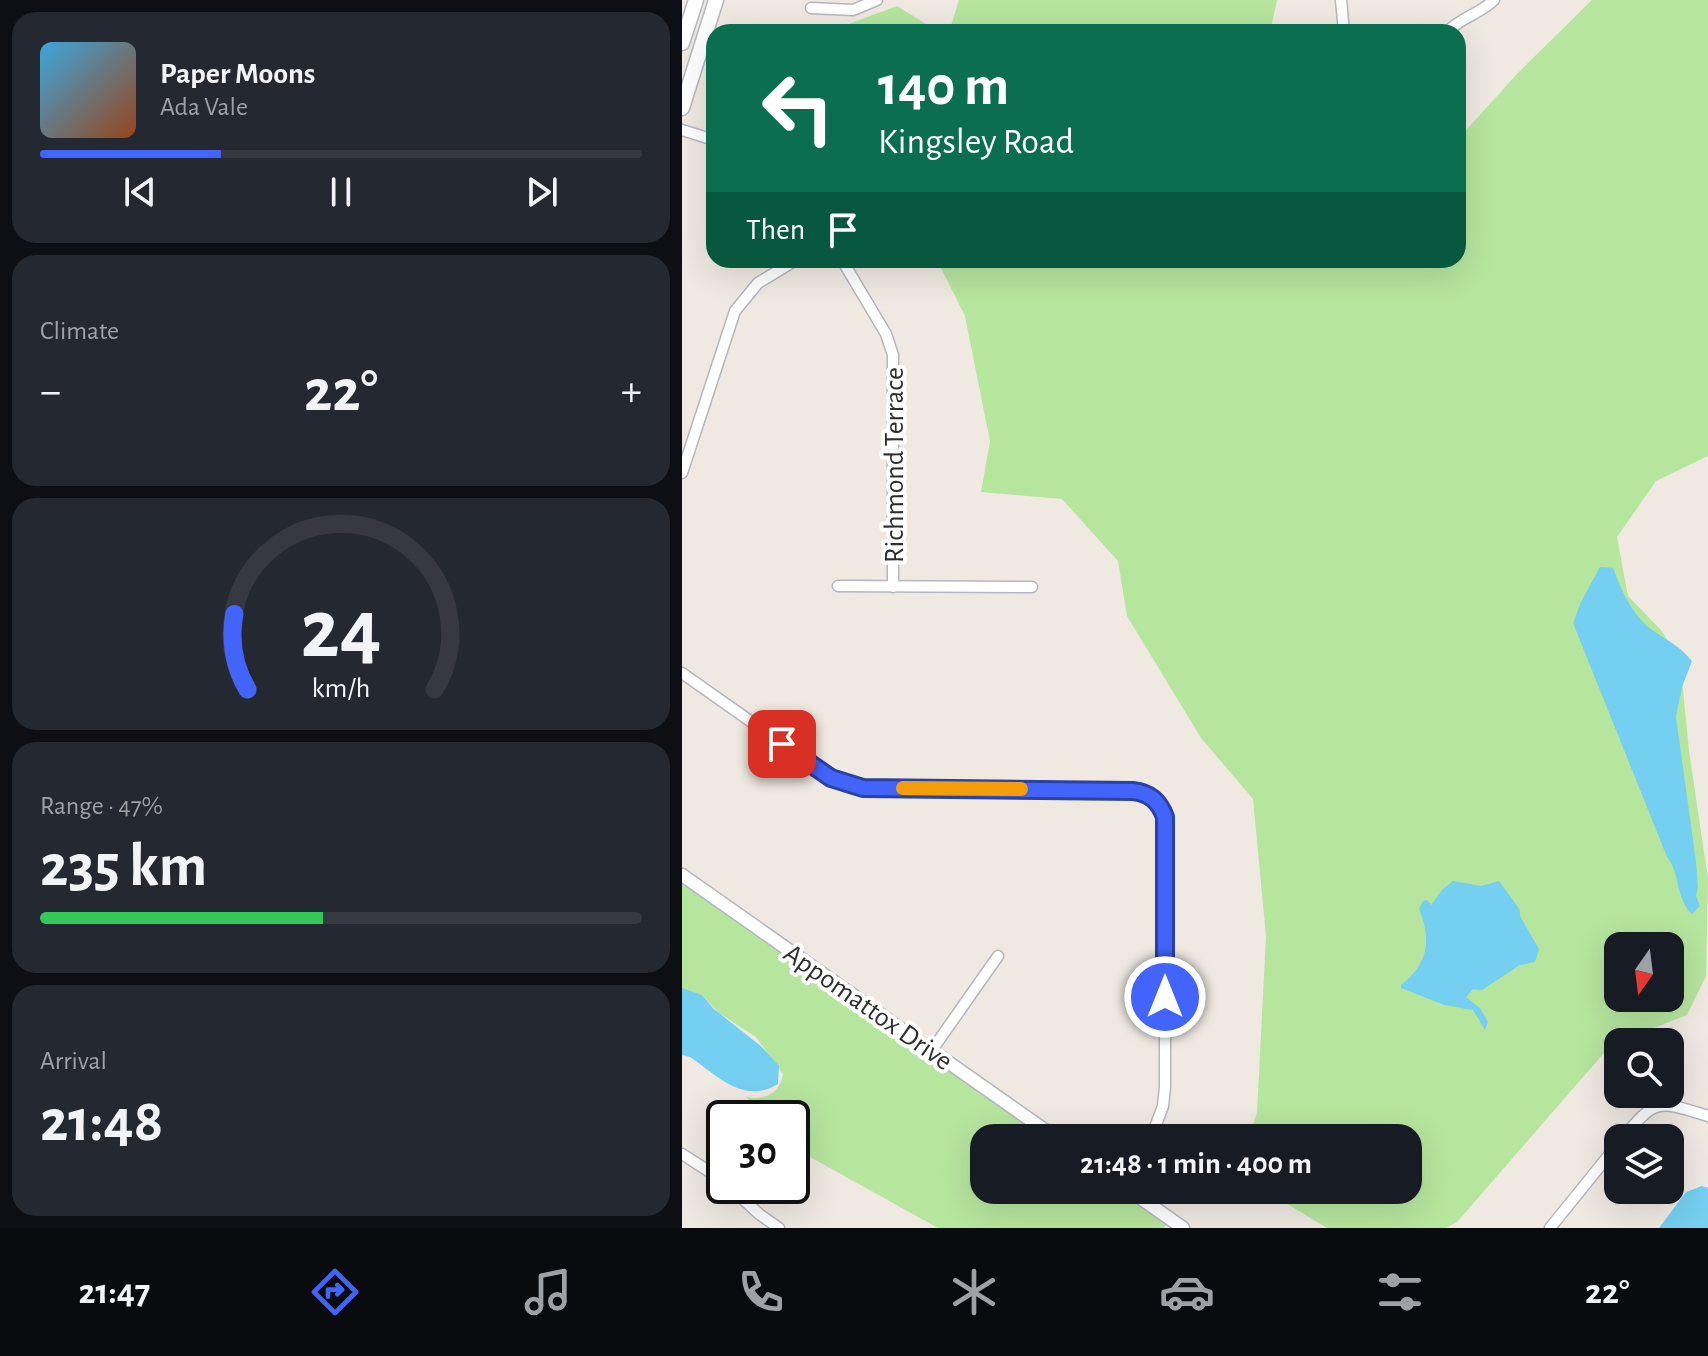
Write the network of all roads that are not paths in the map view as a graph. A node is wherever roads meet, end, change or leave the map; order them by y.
1 (696, 0) edge
2 (716, 0) edge
3 (877, 0) edge
4 (1341, 0) edge
5 (1494, 0) edge
6 (811, 8) dead end
7 (708, 24) edge
8 (1343, 24) edge
9 (1456, 24) edge
10 (706, 32) edge
11 (682, 43) edge
12 (682, 108) edge
13 (682, 130) edge
14 (706, 138) edge
15 (783, 268) edge
16 (847, 268) edge
17 (682, 473) edge
18 (838, 586) dead end
19 (893, 587) junction
20 (1032, 587) dead end
21 (682, 673) edge
22 (682, 875) edge
23 (998, 956) dead end
24 (932, 1050) junction
25 (1708, 1114) edge
26 (1036, 1124) edge
27 (1156, 1124) edge
28 (1635, 1124) edge
29 (682, 1154) edge
30 (1604, 1161) edge
31 (706, 1169) edge
32 (748, 1204) edge
33 (1149, 1204) edge
34 (779, 1228) edge
35 (1183, 1228) edge
36 (1550, 1228) edge

1 - 11 main road
2 - 7 main road
3 - 6 street
4 - 8 street
5 - 9 street
10 - 12 main road
13 - 14 street
15 - 17 street
16 - 19 street, Richmond Terrace
18 - 19 street
19 - 20 street
21 - 27 street
22 - 24 street, Appomattox Drive
23 - 24 street
24 - 26 street, Appomattox Drive
25 - 28 street
29 - 31 street
30 - 36 street
32 - 34 street
33 - 35 street

